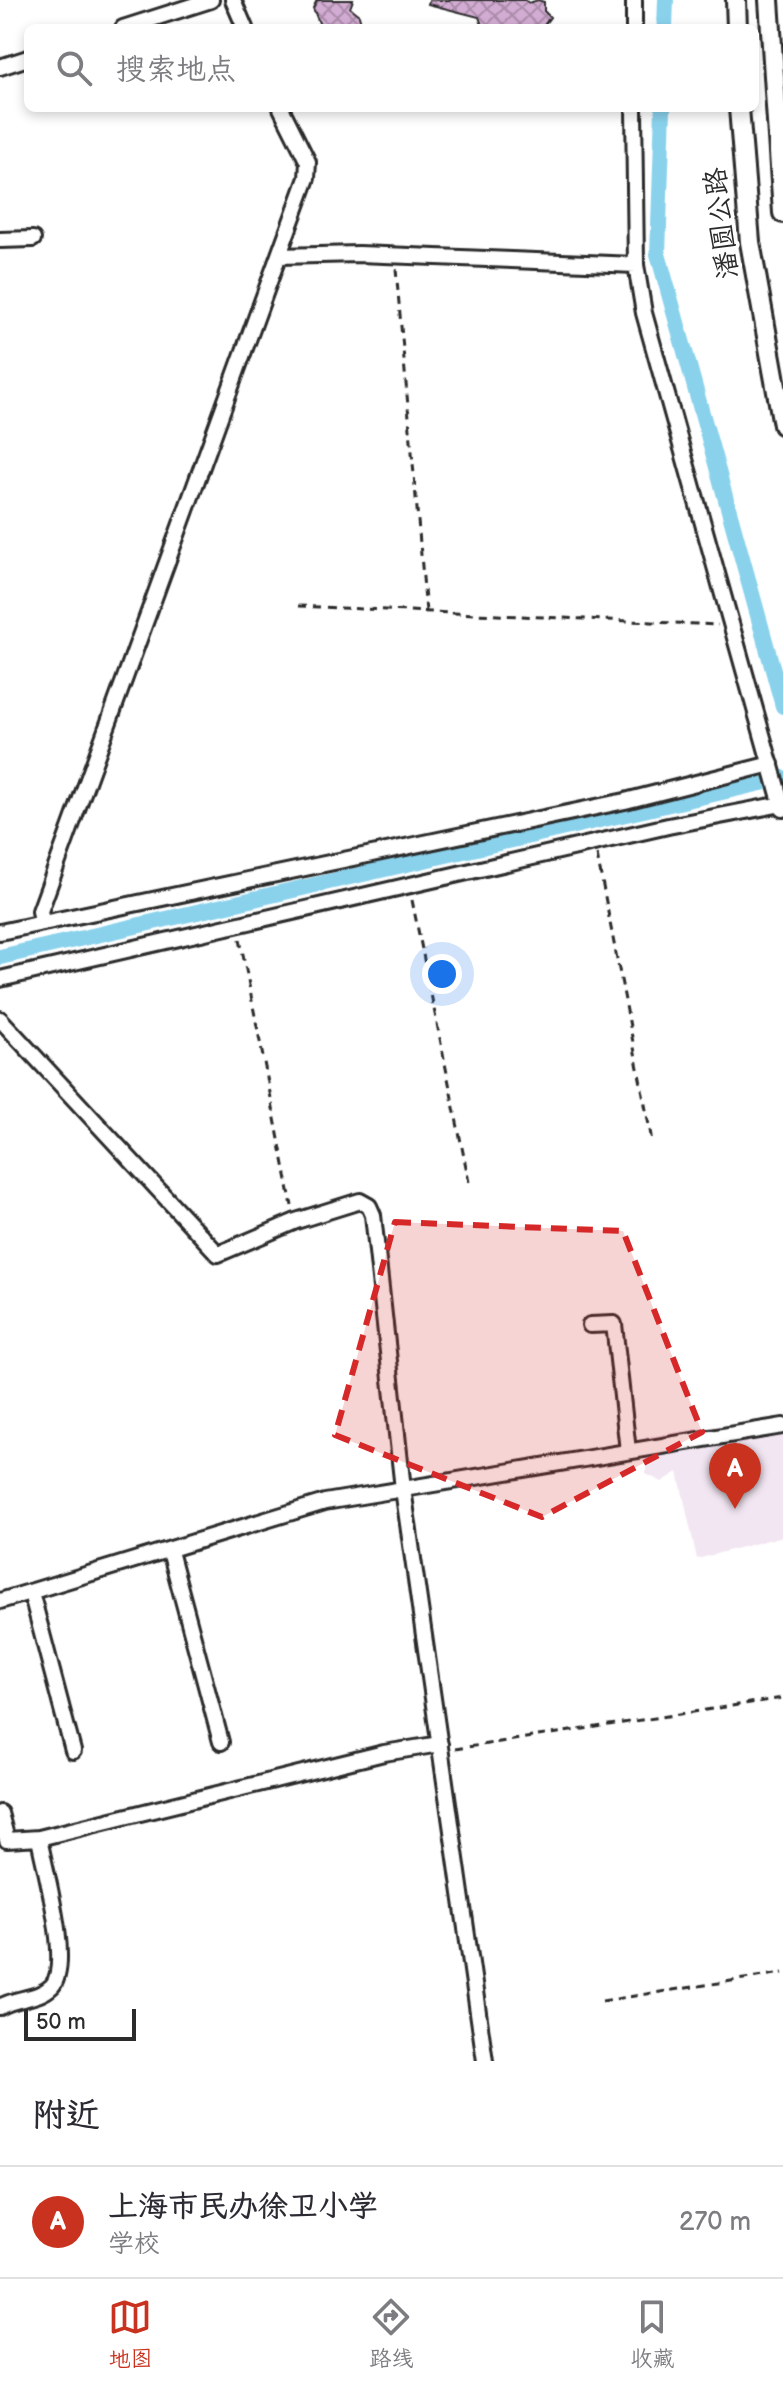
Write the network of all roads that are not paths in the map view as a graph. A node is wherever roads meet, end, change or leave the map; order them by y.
1 (211, 0) edge
2 (233, 0) edge
3 (634, 0) edge
4 (736, 0) edge
5 (769, 0) edge
6 (136, 24) edge
7 (243, 24) edge
8 (634, 24) edge
9 (737, 24) edge
10 (24, 59) edge
11 (0, 67) edge
12 (283, 112) edge
13 (634, 112) edge
14 (739, 112) edge
15 (783, 213) edge
16 (33, 239) dead end
17 (0, 240) edge
18 (279, 256) junction
19 (636, 265) junction
20 (783, 425) edge
21 (772, 766) junction
22 (781, 802) edge
23 (42, 923) junction
24 (0, 932) edge
25 (0, 979) edge
26 (0, 1019) edge
27 (590, 1325) dead end
28 (783, 1426) edge
29 (628, 1451) junction
30 (403, 1489) junction
31 (170, 1551) junction
32 (31, 1592) junction
33 (0, 1601) edge
34 (221, 1742) dead end
35 (441, 1748) junction
36 (73, 1751) dead end
37 (0, 1813) edge
38 (39, 1838) junction
39 (3, 1840) edge
40 (0, 2007) edge
41 (485, 2061) edge

1 - 6 street
2 - 7 street
3 - 8 street
4 - 9 main road
5 - 15 main road
10 - 11 street
12 - 18 street
13 - 19 street
14 - 20 main road, 潘圆公路
16 - 17 street
18 - 19 street
18 - 23 street
19 - 21 street
21 - 22 street
21 - 23 street
22 - 25 street
23 - 24 street
26 - 30 street
27 - 29 street
28 - 29 street
29 - 30 street
30 - 31 street
30 - 35 street
31 - 32 street
31 - 34 street
32 - 33 street
32 - 36 street
35 - 38 street
35 - 41 street
37 - 39 street
38 - 39 street
38 - 40 street

